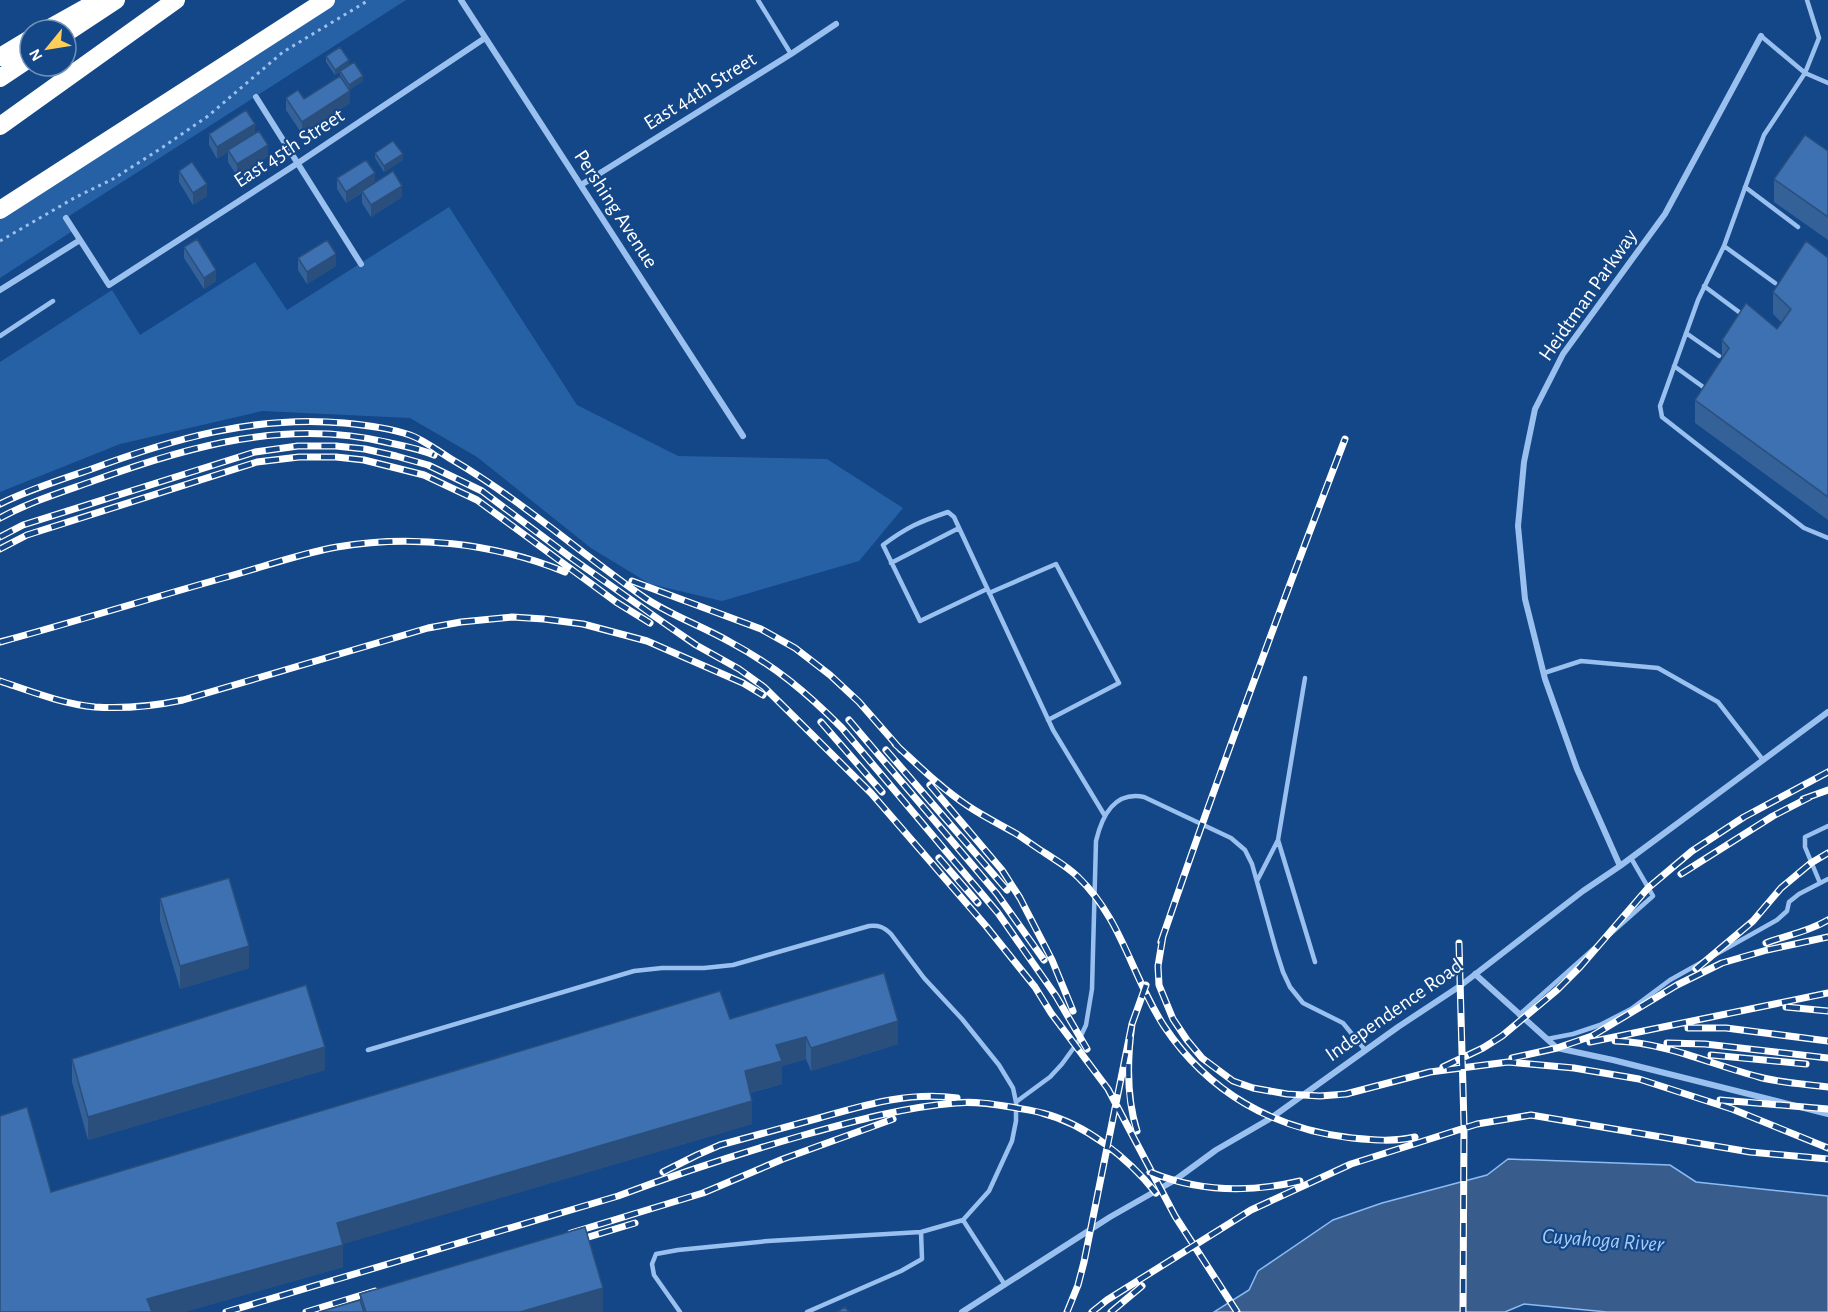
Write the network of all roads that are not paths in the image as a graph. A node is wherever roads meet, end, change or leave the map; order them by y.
1 (100, 0) edge
2 (116, 0) edge
3 (176, 0) edge
4 (326, 0) edge
5 (461, 0) edge
6 (758, 0) edge
7 (1807, 0) edge
8 (68, 18) edge
9 (836, 24) dead end
10 (78, 25) edge
11 (1761, 36) joint
12 (485, 38) junction
13 (18, 46) edge
14 (791, 54) junction
15 (0, 57) edge
16 (18, 65) edge
17 (1805, 73) junction
18 (0, 78) edge
19 (1828, 83) edge
20 (255, 97) dead end
21 (0, 126) edge
22 (298, 163) junction
23 (581, 185) junction
24 (1745, 187) junction
25 (0, 210) edge
26 (66, 218) dead end
27 (1798, 227) dead end
28 (80, 240) junction
29 (1724, 246) junction
30 (361, 264) dead end
31 (1775, 283) dead end
32 (1704, 286) junction
33 (0, 290) edge
34 (53, 301) dead end
35 (1750, 320) edge
36 (1686, 333) junction
37 (0, 336) edge
38 (1719, 356) dead end
39 (1674, 366) junction
40 (1706, 389) edge
41 (743, 436) dead end
42 (959, 528) junction
43 (1828, 538) edge
44 (891, 563) junction
45 (988, 591) junction
46 (1544, 673) junction
47 (1305, 678) dead end
48 (1828, 712) edge
49 (1048, 720) junction
50 (1763, 760) junction
51 (1105, 816) junction
52 (1828, 826) edge
53 (1278, 840) junction
54 (1631, 858) junction
55 (1620, 866) junction
56 (1828, 879) edge
57 (1257, 881) junction
58 (1820, 883) junction
59 (1315, 962) dead end
60 (1475, 974) junction
61 (1519, 1015) junction
62 (1548, 1039) junction
63 (368, 1050) dead end
64 (1365, 1050) junction
65 (1016, 1102) junction
66 (1828, 1114) edge
67 (963, 1220) junction
68 (921, 1232) junction
69 (1005, 1285) junction
70 (680, 1312) edge
71 (807, 1312) edge
72 (962, 1312) edge

1 - 8 highway
2 - 10 highway
3 - 21 highway
4 - 25 highway
5 - 12 street, Pershing Avenue
6 - 14 lane
7 - 17 lane
9 - 14 street, East 44th Street
11 - 17 lane
11 - 46 street, Heidtman Parkway
12 - 22 street, East 45th Street
12 - 23 street, Pershing Avenue
13 - 15 highway
14 - 23 street, East 44th Street
16 - 18 highway
17 - 19 lane
17 - 24 lane
20 - 22 street
22 - 28 street, East 45th Street
22 - 30 street
23 - 41 street, Pershing Avenue
24 - 27 lane
24 - 29 lane
26 - 28 street
28 - 33 street
29 - 31 lane
29 - 32 lane
32 - 35 lane
32 - 36 lane
34 - 37 lane
36 - 38 lane
36 - 39 lane
39 - 40 lane
39 - 43 lane
42 - 44 lane
42 - 44 lane
42 - 45 lane
44 - 45 lane
45 - 49 lane
45 - 49 lane
46 - 50 lane
46 - 55 street, Heidtman Parkway
47 - 53 lane
48 - 50 street, Independence Road
49 - 51 lane
50 - 54 street, Independence Road
51 - 57 lane
51 - 65 lane
52 - 58 lane
53 - 57 lane
53 - 59 lane
54 - 55 street, Independence Road
54 - 61 lane
55 - 60 street, Independence Road
56 - 58 lane
57 - 64 lane
58 - 62 lane
60 - 61 street
60 - 64 street, Independence Road
61 - 62 street
62 - 66 street
63 - 65 lane
64 - 69 street, Independence Road
65 - 67 lane
67 - 68 lane
67 - 69 lane
68 - 70 lane
68 - 71 lane
69 - 72 street, Independence Road

